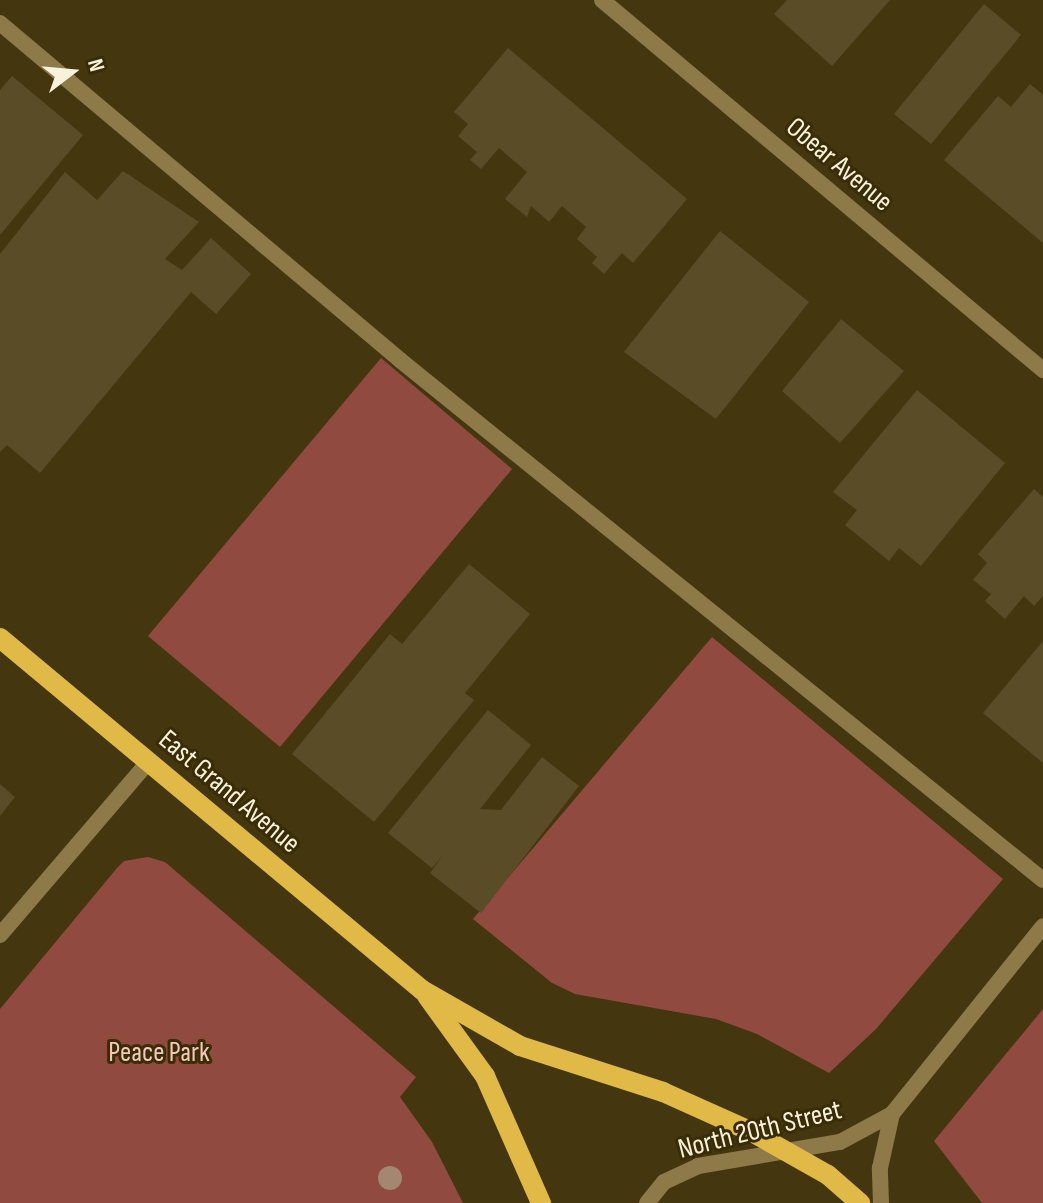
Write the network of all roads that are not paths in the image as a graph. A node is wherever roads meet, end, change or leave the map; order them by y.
1 (602, 0) edge
2 (0, 23) edge
3 (1043, 370) edge
4 (0, 638) edge
5 (149, 761) junction
6 (1043, 880) edge
7 (1043, 926) edge
8 (0, 935) edge
9 (422, 990) junction
10 (892, 1114) junction
11 (789, 1153) junction
12 (541, 1203) edge
13 (647, 1203) edge
14 (860, 1203) edge
15 (881, 1203) edge

1 - 3 street, Obear Avenue
2 - 6 street
4 - 5 main road, East Grand Avenue
5 - 8 street
5 - 9 main road, East Grand Avenue
7 - 10 street, North 20th Street
9 - 11 main road, East Grand Avenue
9 - 12 main road, East Grand Avenue
10 - 11 street, North 20th Street
10 - 15 street, North 20th Street
11 - 13 street, North 20th Street
11 - 14 main road, East Grand Avenue

